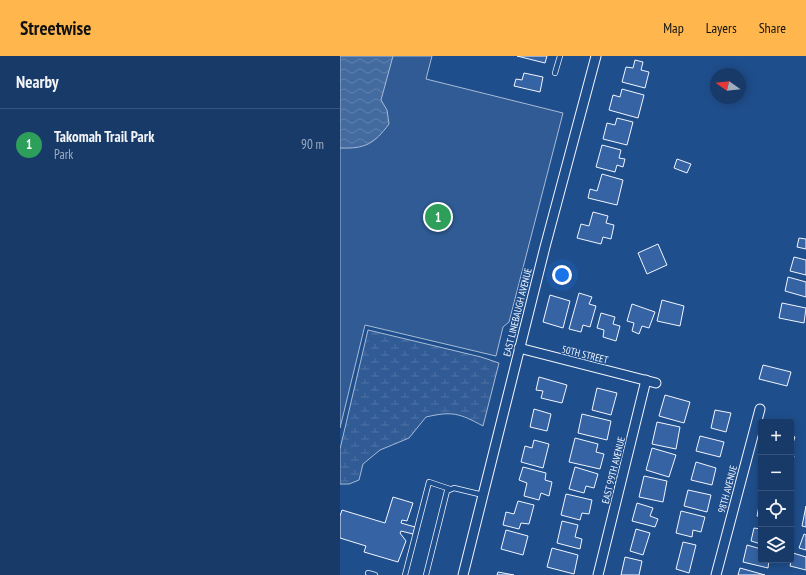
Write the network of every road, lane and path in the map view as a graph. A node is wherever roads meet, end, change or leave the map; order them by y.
1 (560, 56) edge
2 (596, 56) edge
3 (555, 73) dead end
4 (519, 348) junction
5 (646, 380) junction
6 (656, 382) dead end
7 (760, 409) dead end
8 (450, 489) junction
9 (483, 495) junction
10 (368, 573) dead end
11 (375, 575) edge
12 (405, 575) edge
13 (426, 575) edge
14 (464, 575) edge
15 (598, 575) edge
16 (716, 575) edge

1 - 3 lane
2 - 4 street, EAST LINEBAUGH AVENUE
4 - 5 street, 50TH STREET
4 - 9 street, EAST LINEBAUGH AVENUE
5 - 6 street
5 - 15 street, EAST 99TH AVENUE
7 - 16 street, 98TH AVENUE
8 - 9 lane
8 - 12 lane
8 - 13 lane
9 - 14 street, EAST LINEBAUGH AVENUE
10 - 11 lane

